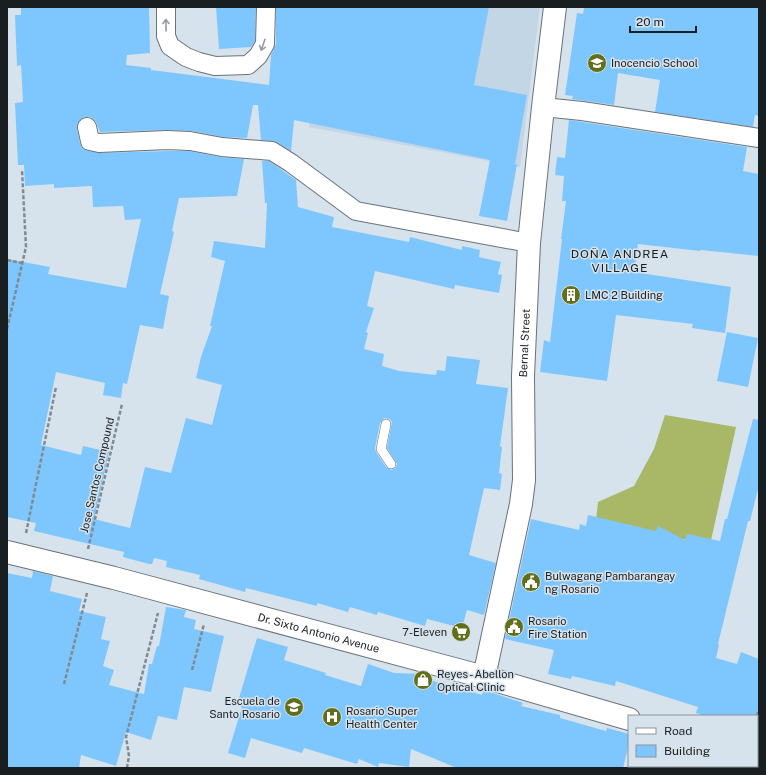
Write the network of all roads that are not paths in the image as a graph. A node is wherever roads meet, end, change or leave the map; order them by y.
1 (166, 7) edge
2 (266, 7) edge
3 (555, 7) edge
4 (543, 107) junction
5 (87, 126) dead end
6 (759, 138) edge
7 (529, 243) junction
8 (386, 424) dead end
9 (391, 464) dead end
10 (7, 552) edge
11 (484, 677) junction
12 (628, 719) edge

2 -> 1 street
3 - 4 street, Bernal Street
4 - 6 street
4 - 7 street, Bernal Street
5 - 7 street
7 - 11 street, Bernal Street
8 - 9 lane
10 - 11 street, Dr. Sixto Antonio Avenue
11 - 12 street, Dr. Sixto Antonio Avenue

